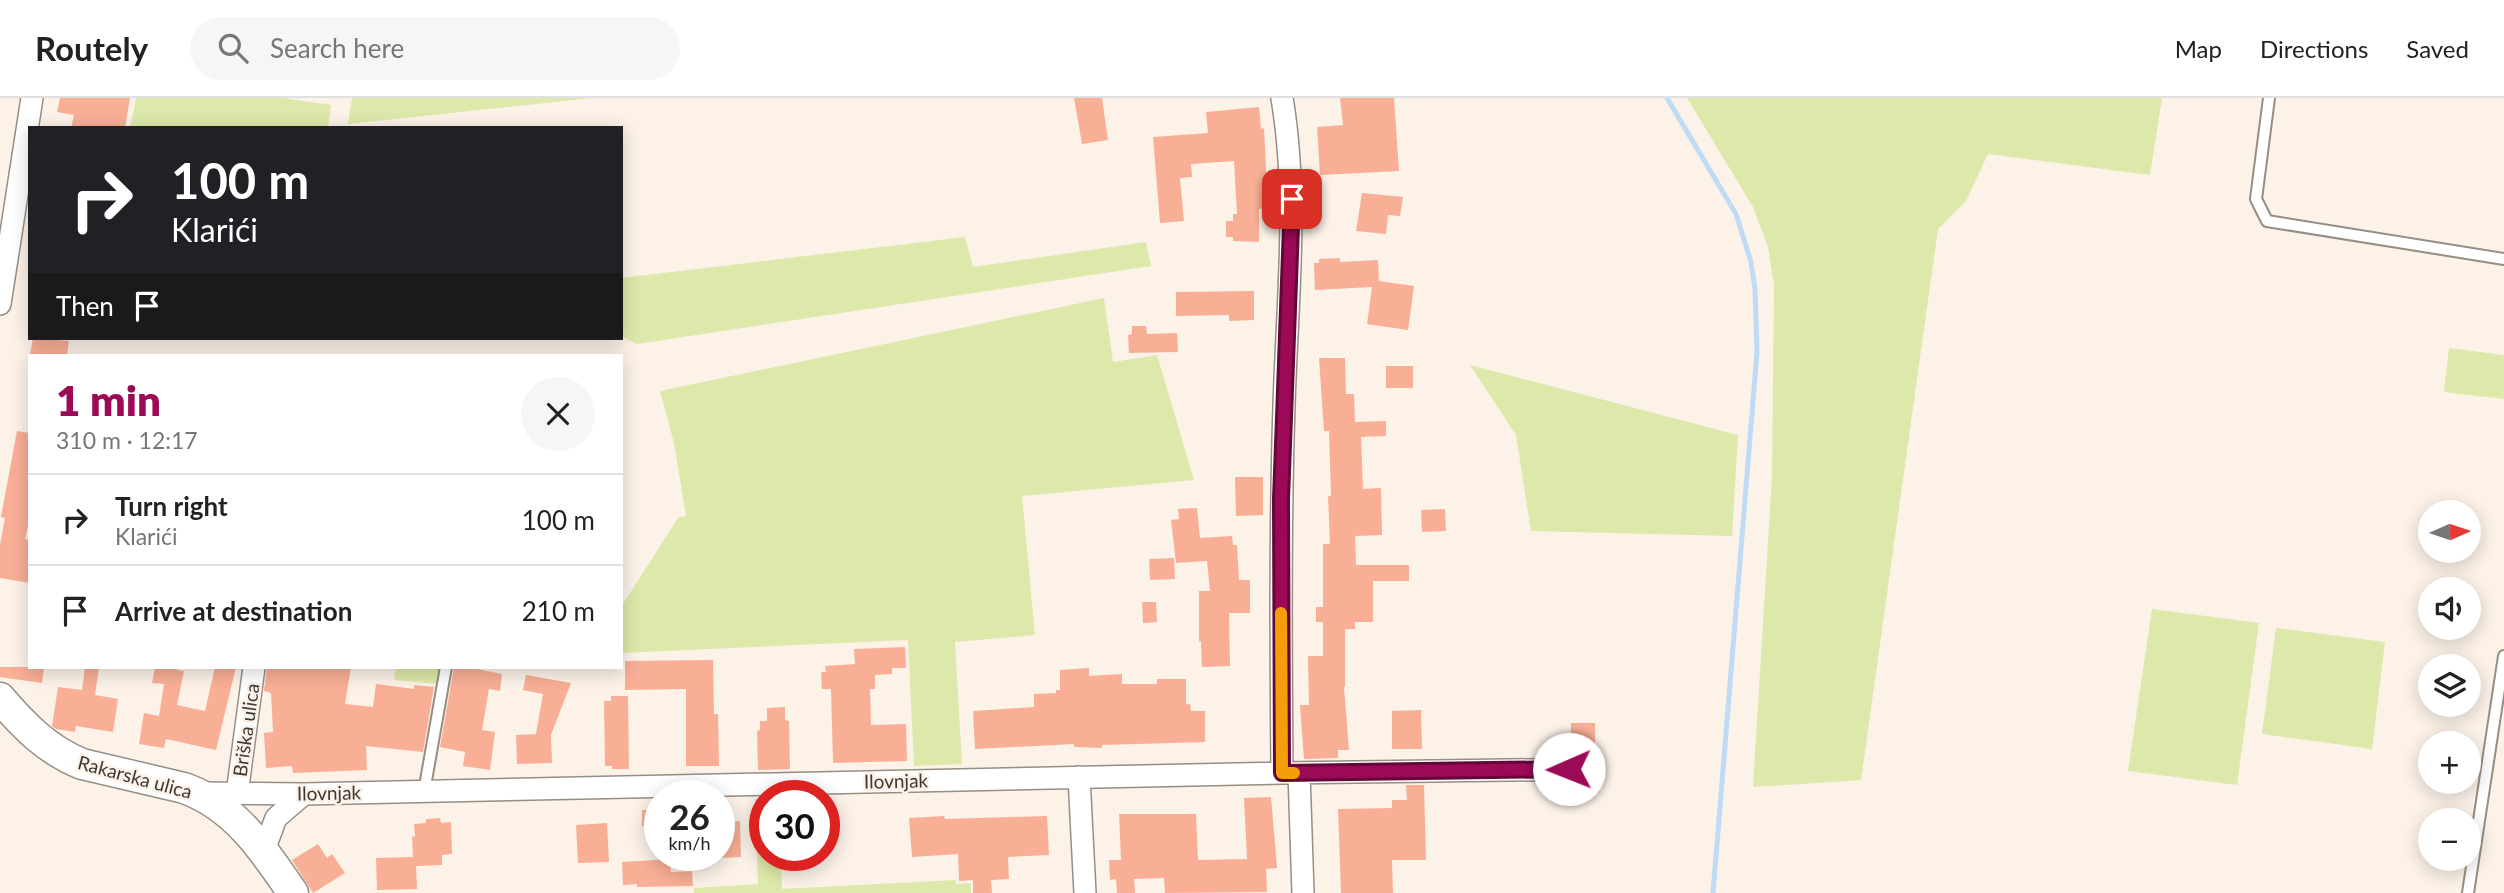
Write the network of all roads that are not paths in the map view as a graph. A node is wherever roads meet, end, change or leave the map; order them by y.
1 (32, 98) edge
2 (1282, 98) edge
3 (2269, 98) edge
4 (2504, 259) edge
5 (0, 304) edge
6 (2504, 656) edge
7 (254, 669) edge
8 (446, 669) edge
9 (0, 698) edge
10 (1594, 769) dead end
11 (1290, 773) junction
12 (1079, 777) junction
13 (424, 792) junction
14 (197, 793) junction
15 (237, 794) junction
16 (304, 794) junction
17 (264, 850) junction
18 (293, 893) edge
19 (1085, 893) edge
20 (1303, 893) edge
21 (2468, 893) edge

1 - 5 street
2 - 11 street
3 - 4 lane
6 - 21 lane
7 - 15 street, Briška ulica
8 - 13 lane
9 - 14 main road, Rakarska ulica
10 - 11 street, Ilovnjak
11 - 12 street, Ilovnjak
11 - 20 street
12 - 13 street, Ilovnjak
12 - 19 street
13 - 16 street, Ilovnjak
14 - 15 street, Ilovnjak
14 - 17 main road, Rakarska ulica
15 - 16 street, Ilovnjak
16 - 17 street
17 - 18 main road, Rakarska ulica

